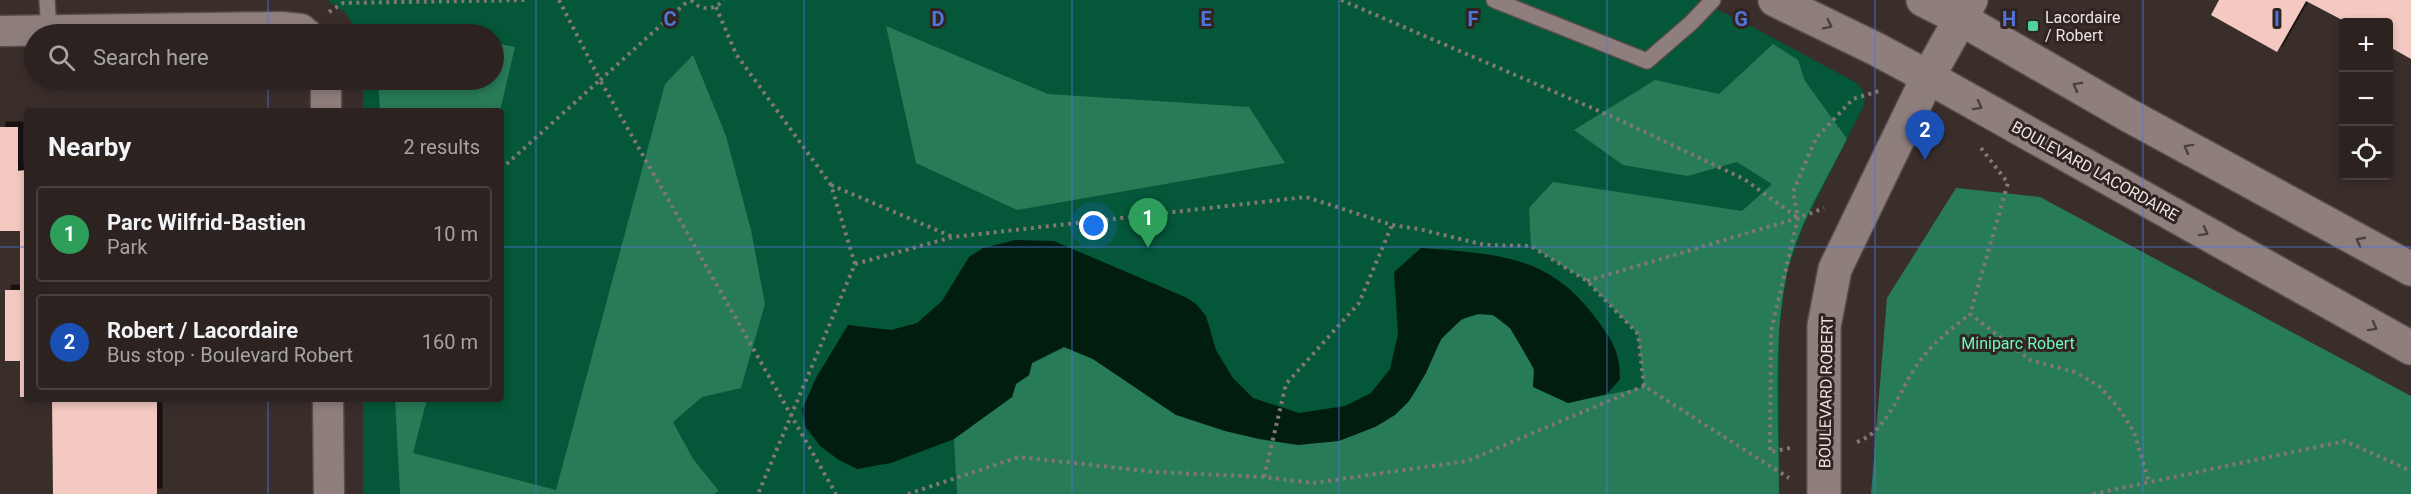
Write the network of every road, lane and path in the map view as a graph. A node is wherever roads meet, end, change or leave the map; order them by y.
1 (47, 0) edge
2 (513, 0) edge
3 (527, 0) edge
4 (559, 0) edge
5 (690, 0) edge
6 (724, 0) edge
7 (1341, 0) edge
8 (1494, 0) edge
9 (1713, 0) edge
10 (1775, 0) edge
11 (1923, 0) edge
12 (365, 2) edge
13 (716, 7) junction
14 (1966, 10) edge
15 (49, 24) edge
16 (315, 24) edge
17 (0, 31) edge
18 (24, 31) edge
19 (1928, 77) junction
20 (600, 80) junction
21 (326, 90) edge
22 (326, 108) edge
23 (1977, 143) dead end
24 (504, 166) edge
25 (831, 185) junction
26 (1824, 208) dead end
27 (1798, 218) junction
28 (1392, 225) junction
29 (953, 237) junction
30 (855, 264) junction
31 (2411, 269) edge
32 (1587, 281) junction
33 (1970, 314) junction
34 (2411, 348) edge
35 (1644, 386) junction
36 (328, 402) edge
37 (791, 415) junction
38 (1824, 453) junction
39 (2411, 471) edge
40 (1264, 477) junction
41 (2149, 482) junction
42 (1810, 488) edge
43 (329, 494) edge
44 (758, 494) edge
45 (836, 494) edge
46 (908, 494) edge
47 (2092, 494) edge

1 - 15 lane
2 - 3 path
2 - 12 path
4 - 20 path
5 - 13 path
5 - 20 path
6 - 13 path
7 - 27 path
8 - 9 lane
10 -> 19 main road, BOULEVARD LACORDAIRE
11 - 14 main road
12 - 16 path
13 - 25 path
14 - 19 main road, BOULEVARD ROBERT
31 -> 14 main road
17 - 18 street
19 -> 34 main road, BOULEVARD LACORDAIRE
19 - 38 main road, BOULEVARD ROBERT
20 - 24 path
20 - 37 path
21 - 22 street
23 - 33 path
25 - 29 path
25 - 30 path
26 - 27 path
27 - 32 path
28 - 29 path
28 - 32 path
28 - 40 path
29 - 30 path
30 - 37 path
32 - 35 path
33 - 38 path
33 - 41 path
35 - 40 path
35 - 42 path
36 - 43 street
37 - 44 path
37 - 45 path
38 - 42 main road, BOULEVARD ROBERT
39 - 41 path
40 - 46 path
41 - 47 path

